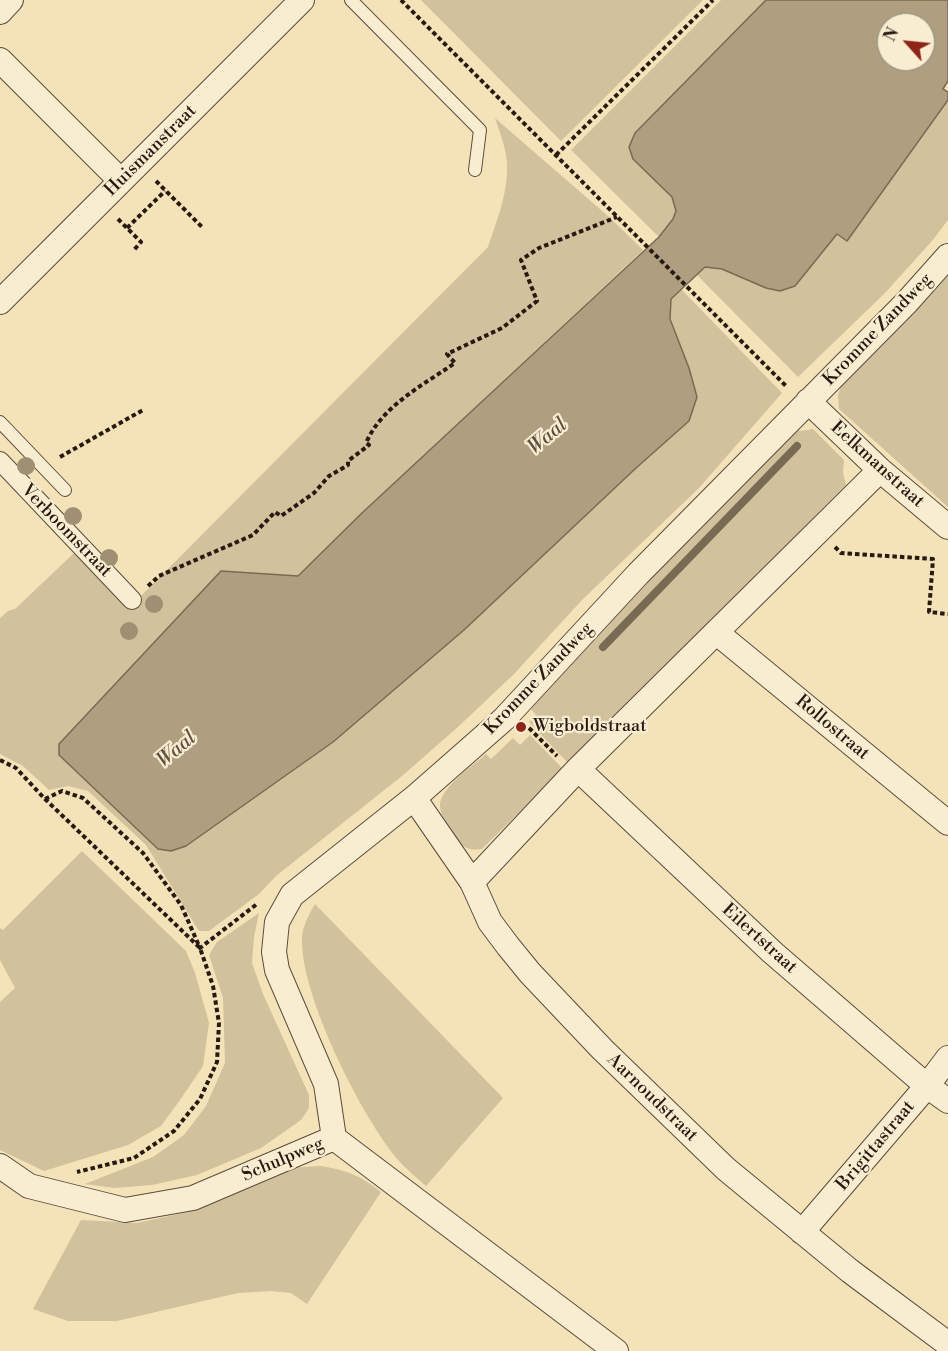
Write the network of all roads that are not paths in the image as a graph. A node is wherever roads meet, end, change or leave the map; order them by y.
1 (11, 0) edge
2 (302, 0) edge
3 (351, 0) edge
4 (0, 12) edge
5 (0, 60) edge
6 (475, 170) dead end
7 (121, 182) junction
8 (948, 256) edge
9 (0, 302) edge
10 (808, 402) junction
11 (0, 422) edge
12 (0, 461) edge
13 (880, 470) junction
14 (65, 490) dead end
15 (948, 527) edge
16 (132, 600) road end
17 (717, 633) junction
18 (578, 770) junction
19 (414, 798) junction
20 (948, 823) edge
21 (472, 882) junction
22 (948, 1058) edge
23 (927, 1086) junction
24 (948, 1101) edge
25 (334, 1138) junction
26 (0, 1166) edge
27 (802, 1233) junction
28 (948, 1344) edge
29 (616, 1351) edge

1 - 4 street
2 - 7 street, Huismanstraat
3 - 6 lane
5 - 7 street
7 - 9 street, Huismanstraat
8 - 10 street, Kromme Zandweg
10 - 13 street, Eelkmanstraat
10 - 19 street, Kromme Zandweg
11 - 14 lane
12 - 16 street, Verboomstraat
13 - 15 street, Eelkmanstraat
13 - 17 street
17 - 18 street
17 - 20 street, Rollostraat
18 - 21 street
18 - 23 street, Eilertstraat
19 - 21 street, Aarnoudstraat
19 - 25 street, Kromme Zandweg
21 - 27 street, Aarnoudstraat
22 - 23 street, Brigittastraat
23 - 24 street, Eilertstraat
23 - 27 street, Brigittastraat
25 - 26 street, Schulpweg
25 - 29 street, Schulpweg
27 - 28 street, Aarnoudstraat

